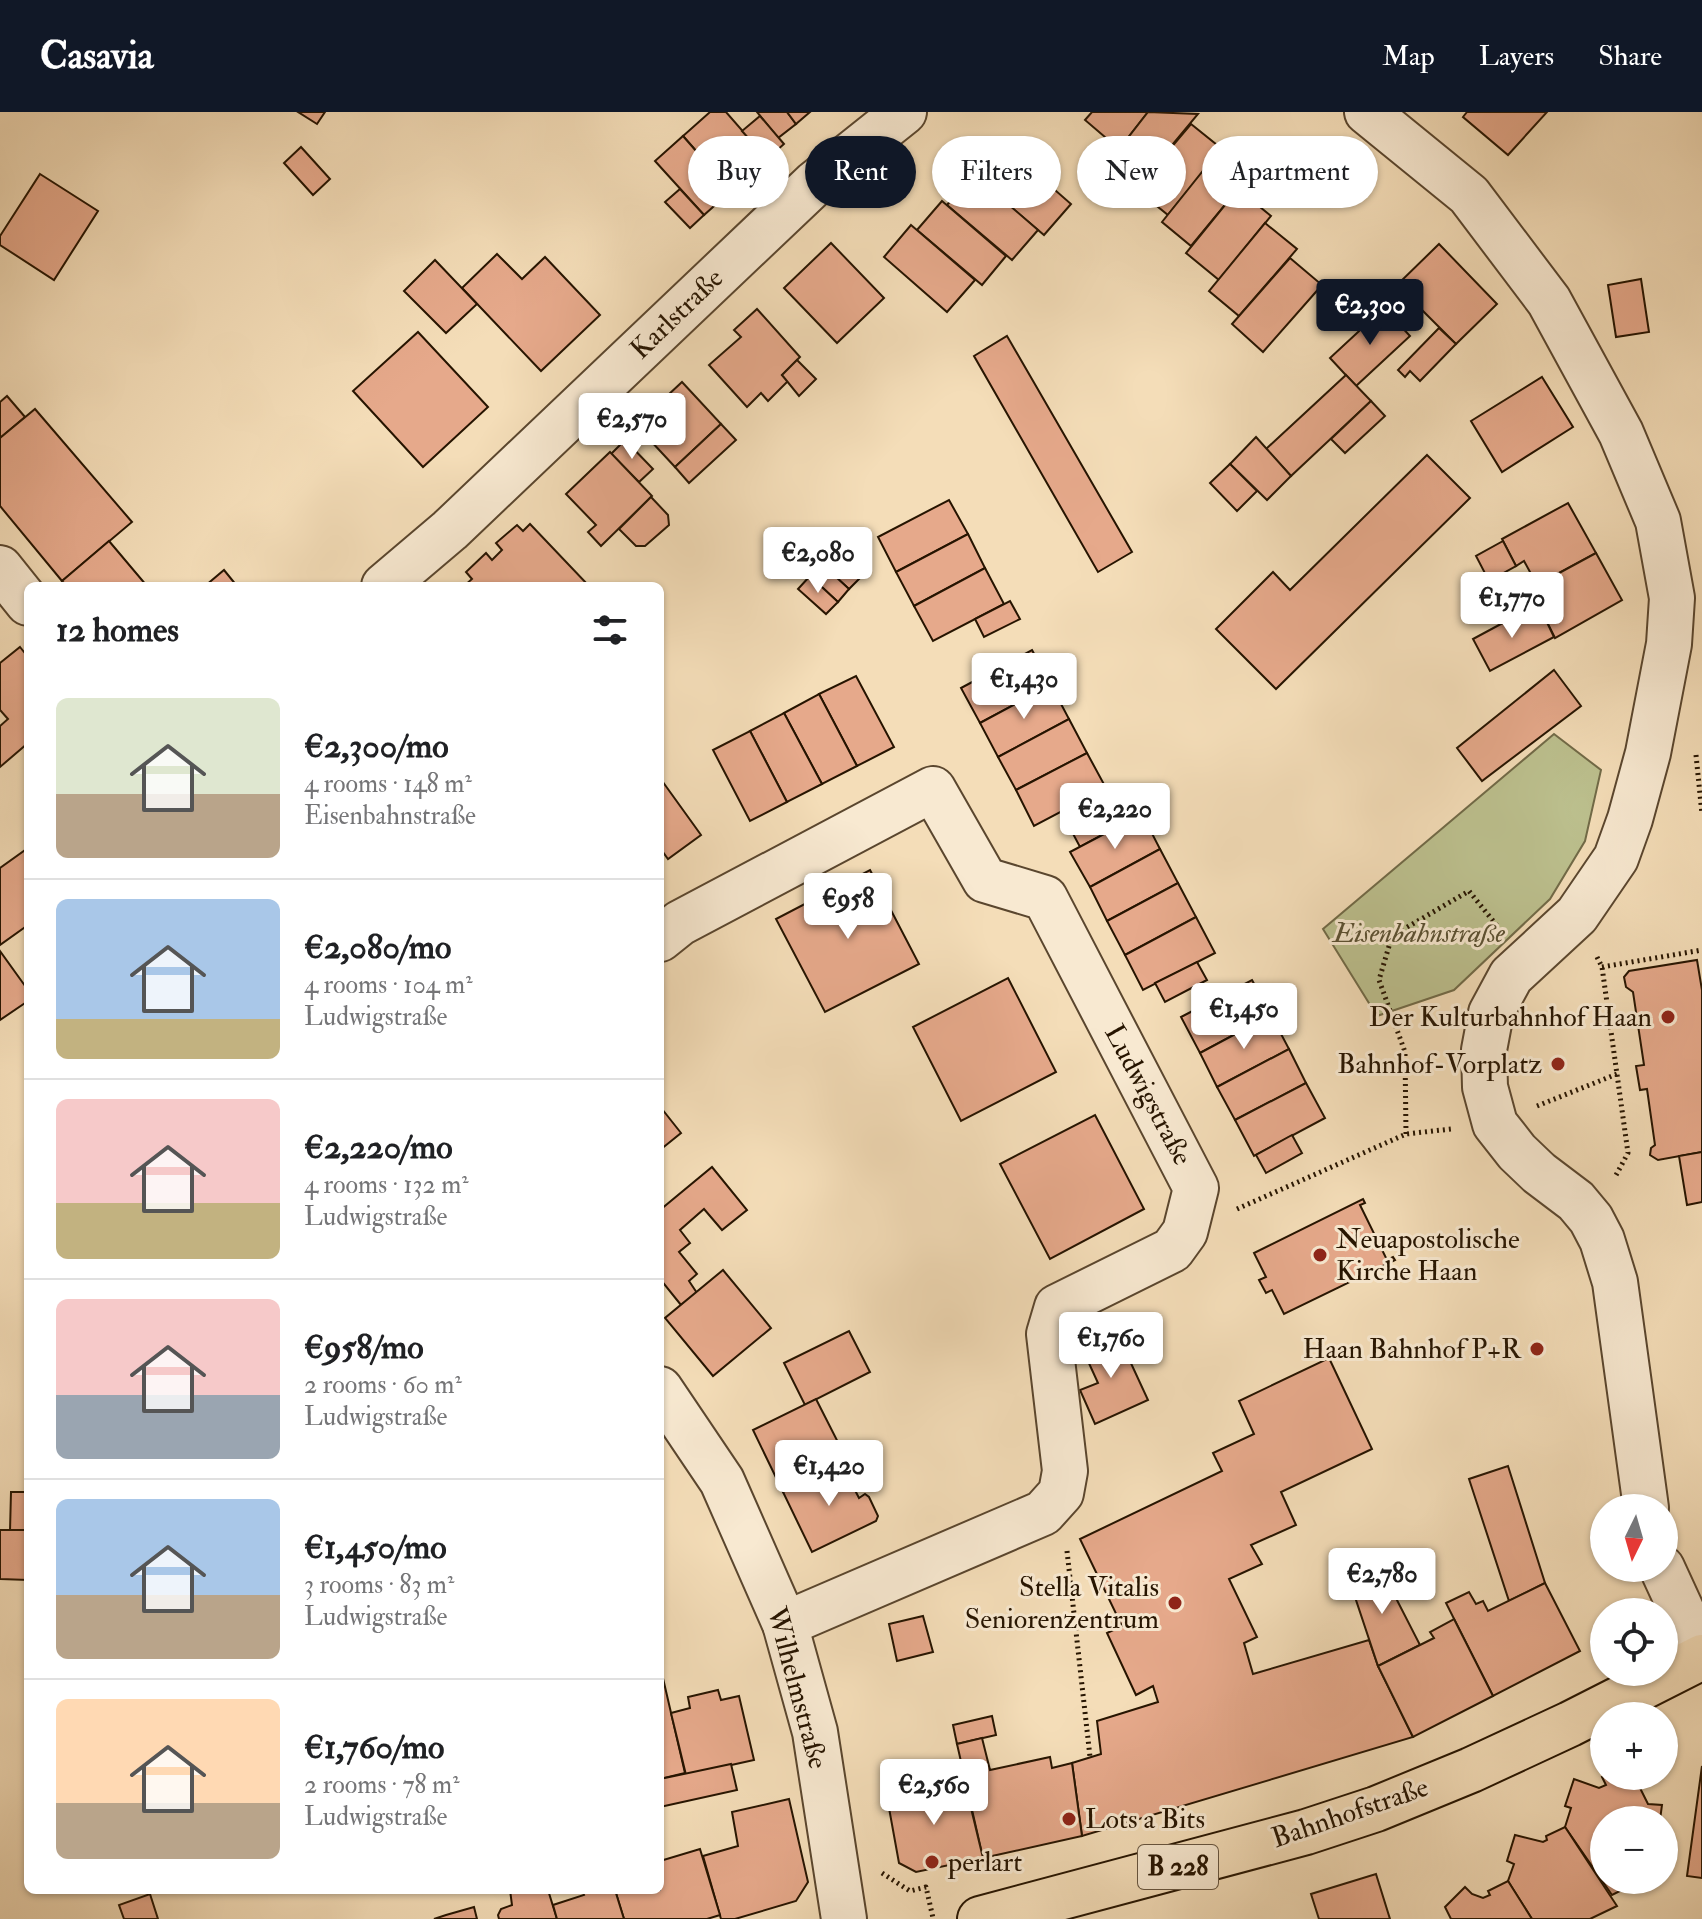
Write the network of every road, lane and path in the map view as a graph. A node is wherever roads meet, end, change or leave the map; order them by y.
1 (904, 112) edge
2 (1367, 112) edge
3 (0, 568) edge
4 (389, 582) edge
5 (24, 598) edge
6 (664, 936) edge
7 (1702, 950) edge
8 (1527, 961) junction
9 (1617, 1074) junction
10 (1495, 1124) junction
11 (1406, 1134) junction
12 (1591, 1219) junction
13 (1185, 1232) junction
14 (664, 1395) edge
15 (1061, 1493) junction
16 (1644, 1494) edge
17 (1668, 1582) edge
18 (785, 1624) junction
19 (1702, 1656) edge
20 (1090, 1757) dead end
21 (844, 1919) edge
22 (980, 1919) edge

1 - 4 street, Karlstraße
2 - 8 street
3 - 5 street
6 - 13 street, Ludwigstraße
7 - 9 path
8 - 10 street
8 - 11 path
9 - 10 path
9 - 12 path
10 - 11 path
10 - 12 street
11 - 13 path
12 - 16 street
13 - 15 street
14 - 18 street, Wilhelmstraße
15 - 18 street
15 - 20 path
17 - 19 street
18 - 21 street, Wilhelmstraße
19 - 22 main road, Bahnhofstraße / B 228

